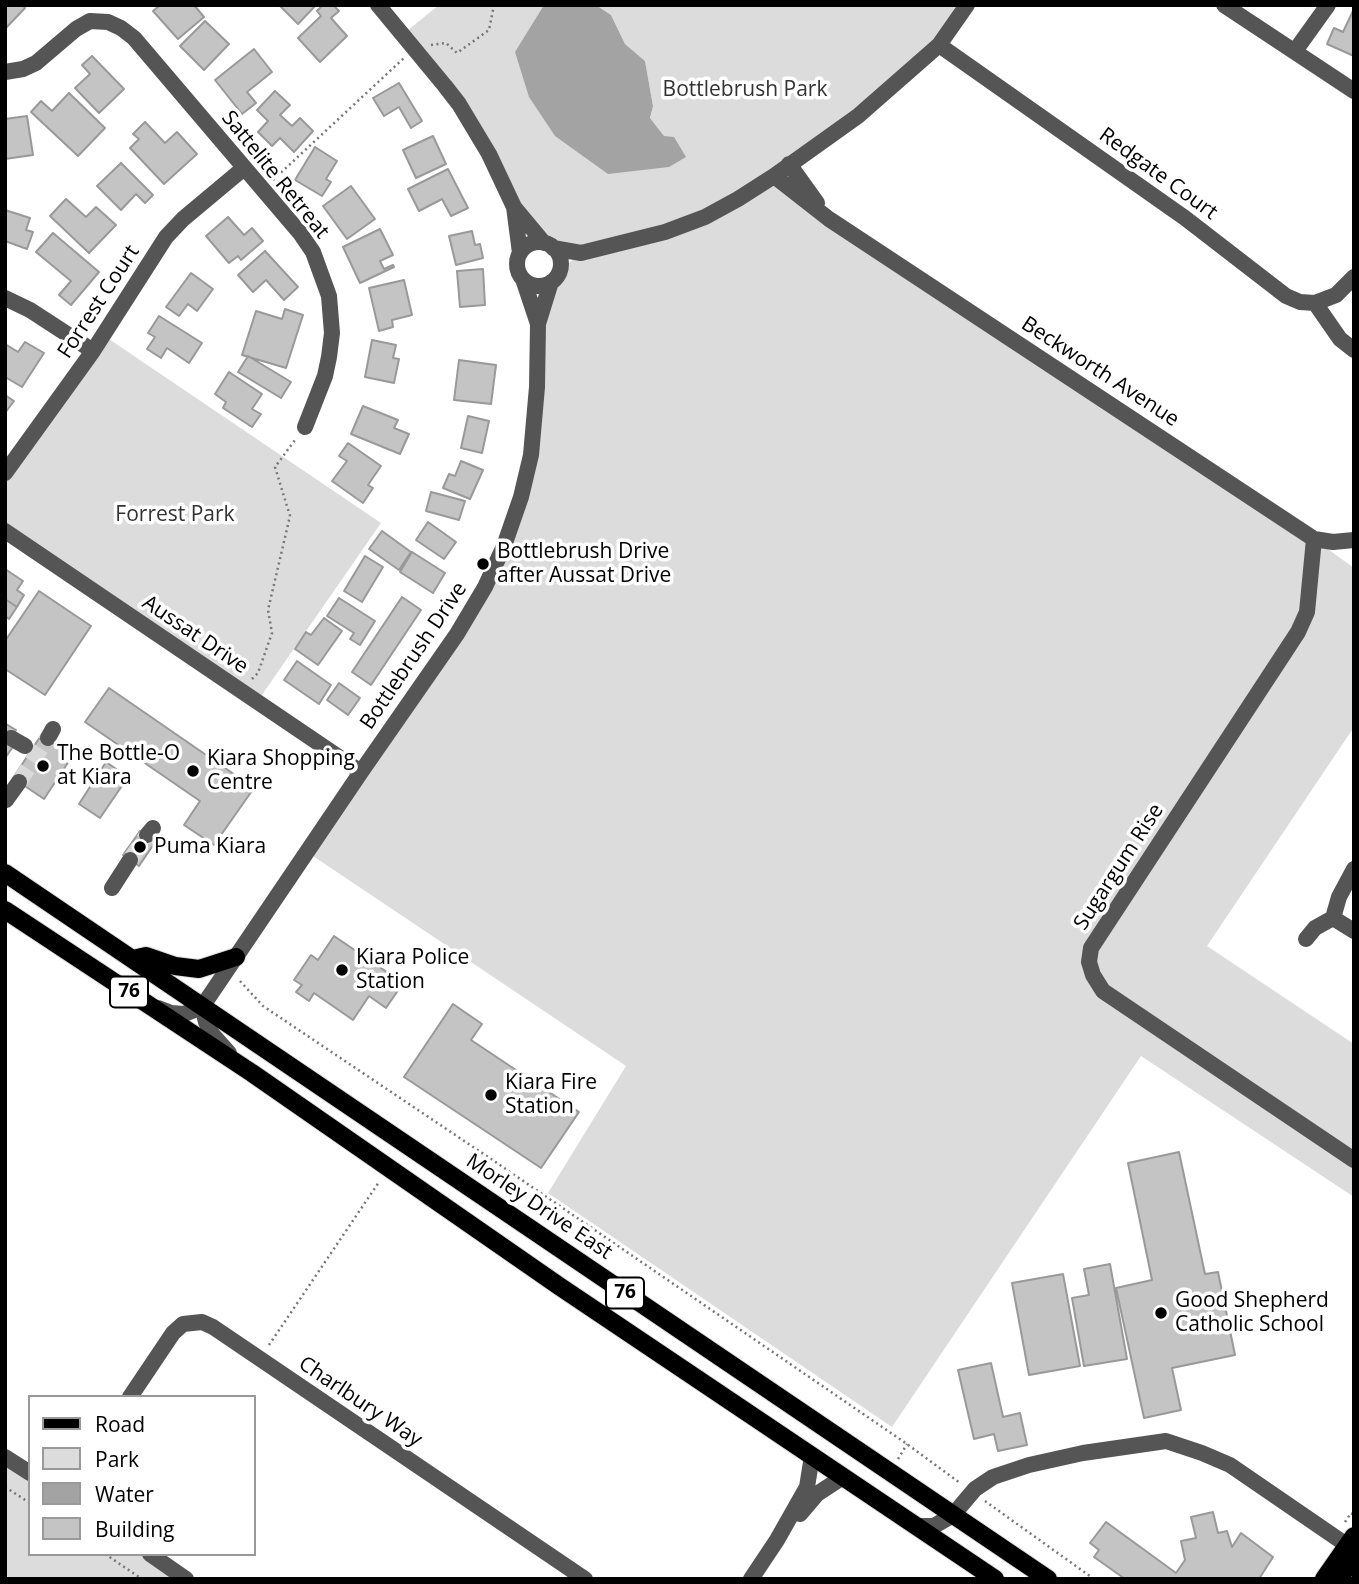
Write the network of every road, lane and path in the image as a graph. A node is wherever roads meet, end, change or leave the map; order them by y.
1 (378, 5) edge
2 (495, 5) edge
3 (967, 5) edge
4 (1224, 5) edge
5 (1328, 5) edge
6 (939, 45) junction
7 (415, 48) junction
8 (1295, 51) junction
9 (5, 72) edge
10 (1354, 91) edge
11 (789, 164) junction
12 (244, 168) junction
13 (774, 176) junction
14 (262, 189) junction
15 (513, 207) junction
16 (829, 219) junction
17 (548, 245) junction
18 (520, 253) junction
19 (581, 253) junction
20 (556, 276) junction
21 (1354, 277) edge
22 (523, 279) junction
23 (5, 298) edge
24 (1315, 303) junction
25 (538, 324) junction
26 (1354, 350) edge
27 (93, 351) junction
28 (304, 427) joint
29 (5, 473) edge
30 (7, 537) edge
31 (1314, 539) junction
32 (1354, 540) edge
33 (239, 690) junction
34 (360, 772) junction
35 (19, 782) tunnel mouth
36 (6, 800) edge
37 (130, 860) tunnel mouth
38 (1354, 869) edge
39 (5, 873) edge
40 (112, 888) dead end
41 (5, 910) edge
42 (1333, 918) junction
43 (1354, 931) edge
44 (1307, 939) dead end
45 (236, 957) junction
46 (133, 958) junction
47 (248, 988) dead end
48 (143, 1001) junction
49 (202, 1007) junction
50 (252, 1073) junction
51 (347, 1105) junction
52 (364, 1151) junction
53 (1354, 1160) edge
54 (381, 1180) dead end
55 (513, 1217) junction
56 (522, 1260) junction
57 (259, 1359) junction
58 (131, 1395) edge
59 (812, 1456) junction
60 (5, 1457) edge
61 (28, 1472) edge
62 (843, 1477) junction
63 (5, 1487) edge
64 (972, 1492) junction
65 (28, 1502) edge
66 (953, 1515) junction
67 (917, 1526) junction
68 (777, 1540) junction
69 (1352, 1547) edge
70 (108, 1556) edge
71 (153, 1556) edge
72 (142, 1579) edge
73 (186, 1579) edge
74 (585, 1579) edge
75 (751, 1579) edge
76 (995, 1579) edge
77 (1048, 1579) edge
78 (1094, 1579) edge
79 (1324, 1579) edge
80 (1339, 1579) edge

1 - 7 street
2 - 7 path
3 - 6 street
4 - 8 street
5 - 8 street
6 - 11 street
6 - 24 street, Redgate Court
7 - 14 path
7 - 15 street
8 - 10 street
9 - 12 street, Sattelite Retreat
11 - 13 street
11 - 16 street, Beckworth Avenue
12 - 14 street, Sattelite Retreat
12 - 27 street, Forrest Court
13 - 16 street, Beckworth Avenue
13 - 19 street
14 - 28 street, Sattelite Retreat
15 - 17 street
15 - 18 street
16 - 31 street, Beckworth Avenue
17 - 18 street
17 - 19 street
17 - 20 street
18 - 22 street
19 - 20 street
20 - 22 street
20 - 25 street, Bottlebrush Drive
21 - 24 street
22 - 25 street, Bottlebrush Drive
23 - 27 street
24 - 26 street
25 - 34 street, Bottlebrush Drive
27 - 29 street, Forrest Court
28 - 33 path
30 - 33 street, Aussat Drive
31 - 32 street
31 - 53 street, Sugargum Rise
33 - 34 street, Aussat Drive
34 - 45 street, Bottlebrush Drive
35 - 36 street
37 - 40 street
38 - 42 street
39 - 46 main road, Morley Drive East / 76
41 - 48 main road, 76
42 - 43 street
42 - 44 street
45 - 46 main road
45 - 49 street, Bottlebrush Drive
46 - 49 main road, Morley Drive East / 76
47 - 64 path
48 - 49 street
48 - 50 main road, 76
49 - 50 street
49 - 51 main road, Morley Drive East / 76
50 - 52 main road, 76
51 - 52 main road
51 - 55 main road, Morley Drive East / 76
52 - 56 main road, 76
54 - 57 path
55 - 56 main road
55 - 66 main road, Morley Drive East / 76
56 - 59 main road, 76
57 - 58 street, Charlbury Way
57 - 74 street, Charlbury Way
59 - 62 main road, 76
59 - 68 street
60 - 61 street
62 - 67 main road, 76
62 - 68 street
63 - 65 path
64 - 66 street
64 - 69 street
64 - 78 path
66 - 67 street
66 - 77 main road, Morley Drive East / 76
67 - 76 main road, 76
68 - 75 street
69 - 79 main road
69 - 80 main road
70 - 72 path
71 - 73 street

